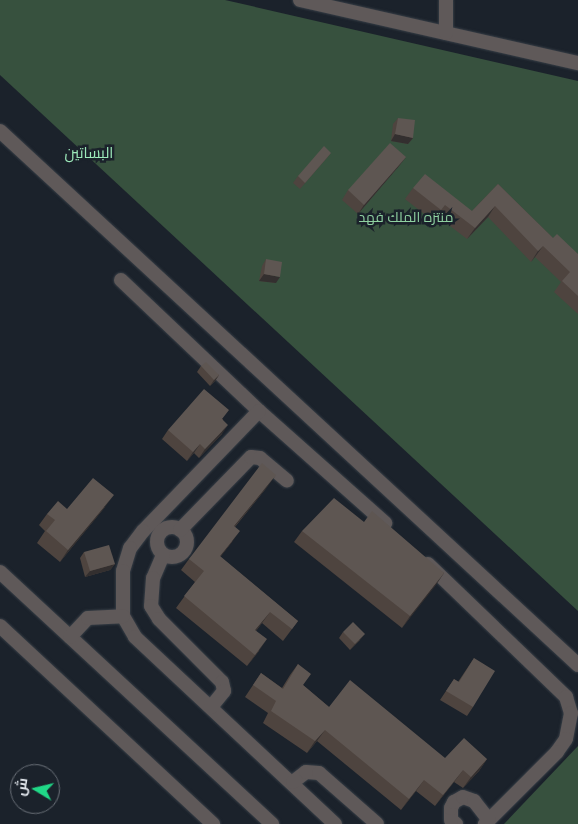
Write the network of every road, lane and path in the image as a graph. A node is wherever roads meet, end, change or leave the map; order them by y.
1 (300, 0) edge
2 (446, 0) edge
3 (446, 33) junction
4 (578, 64) edge
5 (0, 131) edge
6 (122, 280) dead end
7 (258, 411) junction
8 (287, 480) dead end
9 (392, 530) edge
10 (420, 556) edge
11 (0, 572) edge
12 (123, 616) junction
13 (0, 626) edge
14 (70, 637) junction
15 (578, 665) edge
16 (211, 707) junction
17 (292, 782) junction
18 (487, 822) edge
19 (213, 824) edge
20 (272, 824) edge
21 (335, 824) edge
22 (377, 824) edge
23 (456, 824) edge

1 - 3 street
2 - 3 street
3 - 4 street
5 - 15 street
6 - 7 street
7 - 9 street
7 - 12 street
8 - 16 street
10 - 18 street
11 - 14 street
12 - 14 street
12 - 16 street
13 - 19 street
14 - 20 street
16 - 17 street
17 - 21 street
17 - 22 street
18 - 23 street

